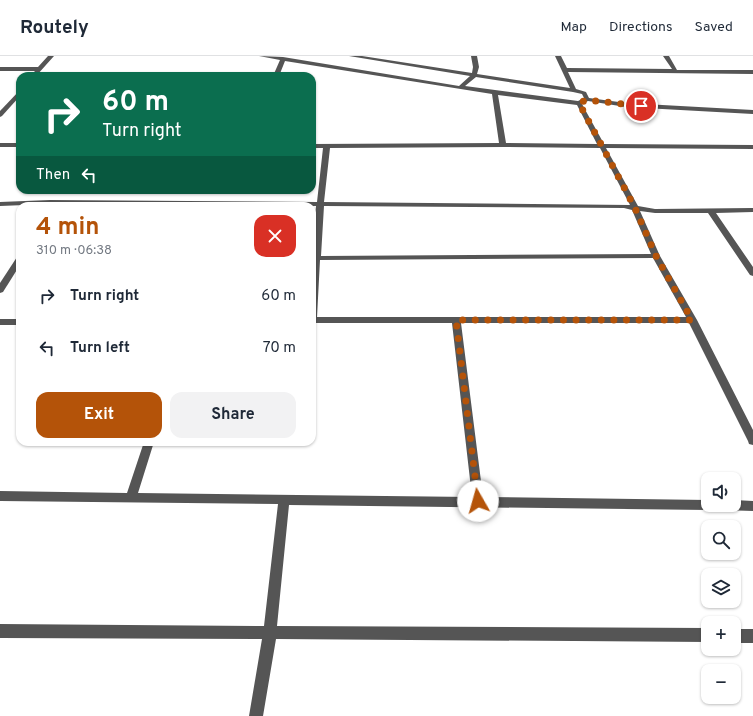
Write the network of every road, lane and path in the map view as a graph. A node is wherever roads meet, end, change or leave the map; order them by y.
1 (51, 56) edge
2 (262, 56) edge
3 (352, 56) edge
4 (407, 56) edge
5 (474, 56) edge
6 (558, 56) edge
7 (666, 56) edge
8 (283, 59) junction
9 (408, 65) junction
10 (0, 69) edge
11 (39, 69) junction
12 (564, 70) junction
13 (37, 72) edge
14 (278, 72) edge
15 (676, 72) junction
16 (753, 72) edge
17 (475, 75) junction
18 (459, 88) junction
19 (574, 90) junction
20 (495, 93) junction
21 (16, 97) edge
22 (587, 100) junction
23 (579, 103) junction
24 (753, 112) edge
25 (0, 115) edge
26 (0, 145) edge
27 (16, 145) edge
28 (503, 145) junction
29 (316, 146) edge
30 (328, 146) junction
31 (601, 147) junction
32 (753, 147) edge
33 (0, 204) edge
34 (16, 204) edge
35 (316, 204) edge
36 (320, 204) junction
37 (635, 208) junction
38 (710, 210) junction
39 (753, 210) edge
40 (316, 240) edge
41 (656, 256) junction
42 (316, 258) edge
43 (16, 265) edge
44 (753, 273) edge
45 (0, 290) edge
46 (316, 320) edge
47 (456, 320) junction
48 (692, 320) junction
49 (0, 322) edge
50 (16, 322) edge
51 (753, 441) edge
52 (148, 446) edge
53 (0, 496) edge
54 (131, 497) junction
55 (284, 499) junction
56 (478, 501) junction
57 (701, 505) edge
58 (741, 506) edge
59 (753, 506) edge
60 (0, 631) edge
61 (270, 632) junction
62 (701, 636) edge
63 (741, 636) edge
64 (753, 636) edge
65 (256, 716) edge

1 - 11 street
2 - 8 street
3 - 9 street
4 - 9 street
5 - 17 street
6 - 12 street
7 - 15 street
8 - 14 street
8 - 18 street
9 - 17 street
10 - 11 street
11 - 13 street
12 - 15 street
12 - 19 street
15 - 16 street
17 - 18 street
17 - 19 street
18 - 20 street
19 - 22 street
20 - 23 street
20 - 28 street
21 - 25 street
22 - 23 street
22 - 24 street
23 - 31 street
26 - 27 street
28 - 30 street
28 - 31 street
29 - 30 street
30 - 36 street
31 - 32 street
31 - 37 street
33 - 34 street
35 - 36 street
36 - 37 street
36 - 40 street
37 - 38 street
37 - 41 street
38 - 39 street
38 - 44 street
41 - 42 street
41 - 48 street
43 - 45 street
46 - 47 street
47 - 48 street
47 - 56 street
48 - 51 street
49 - 50 street
52 - 54 street
53 - 54 street
54 - 55 street
55 - 56 street
55 - 61 street
56 - 57 street
58 - 59 street
60 - 61 street
61 - 62 street
61 - 65 street
63 - 64 street

